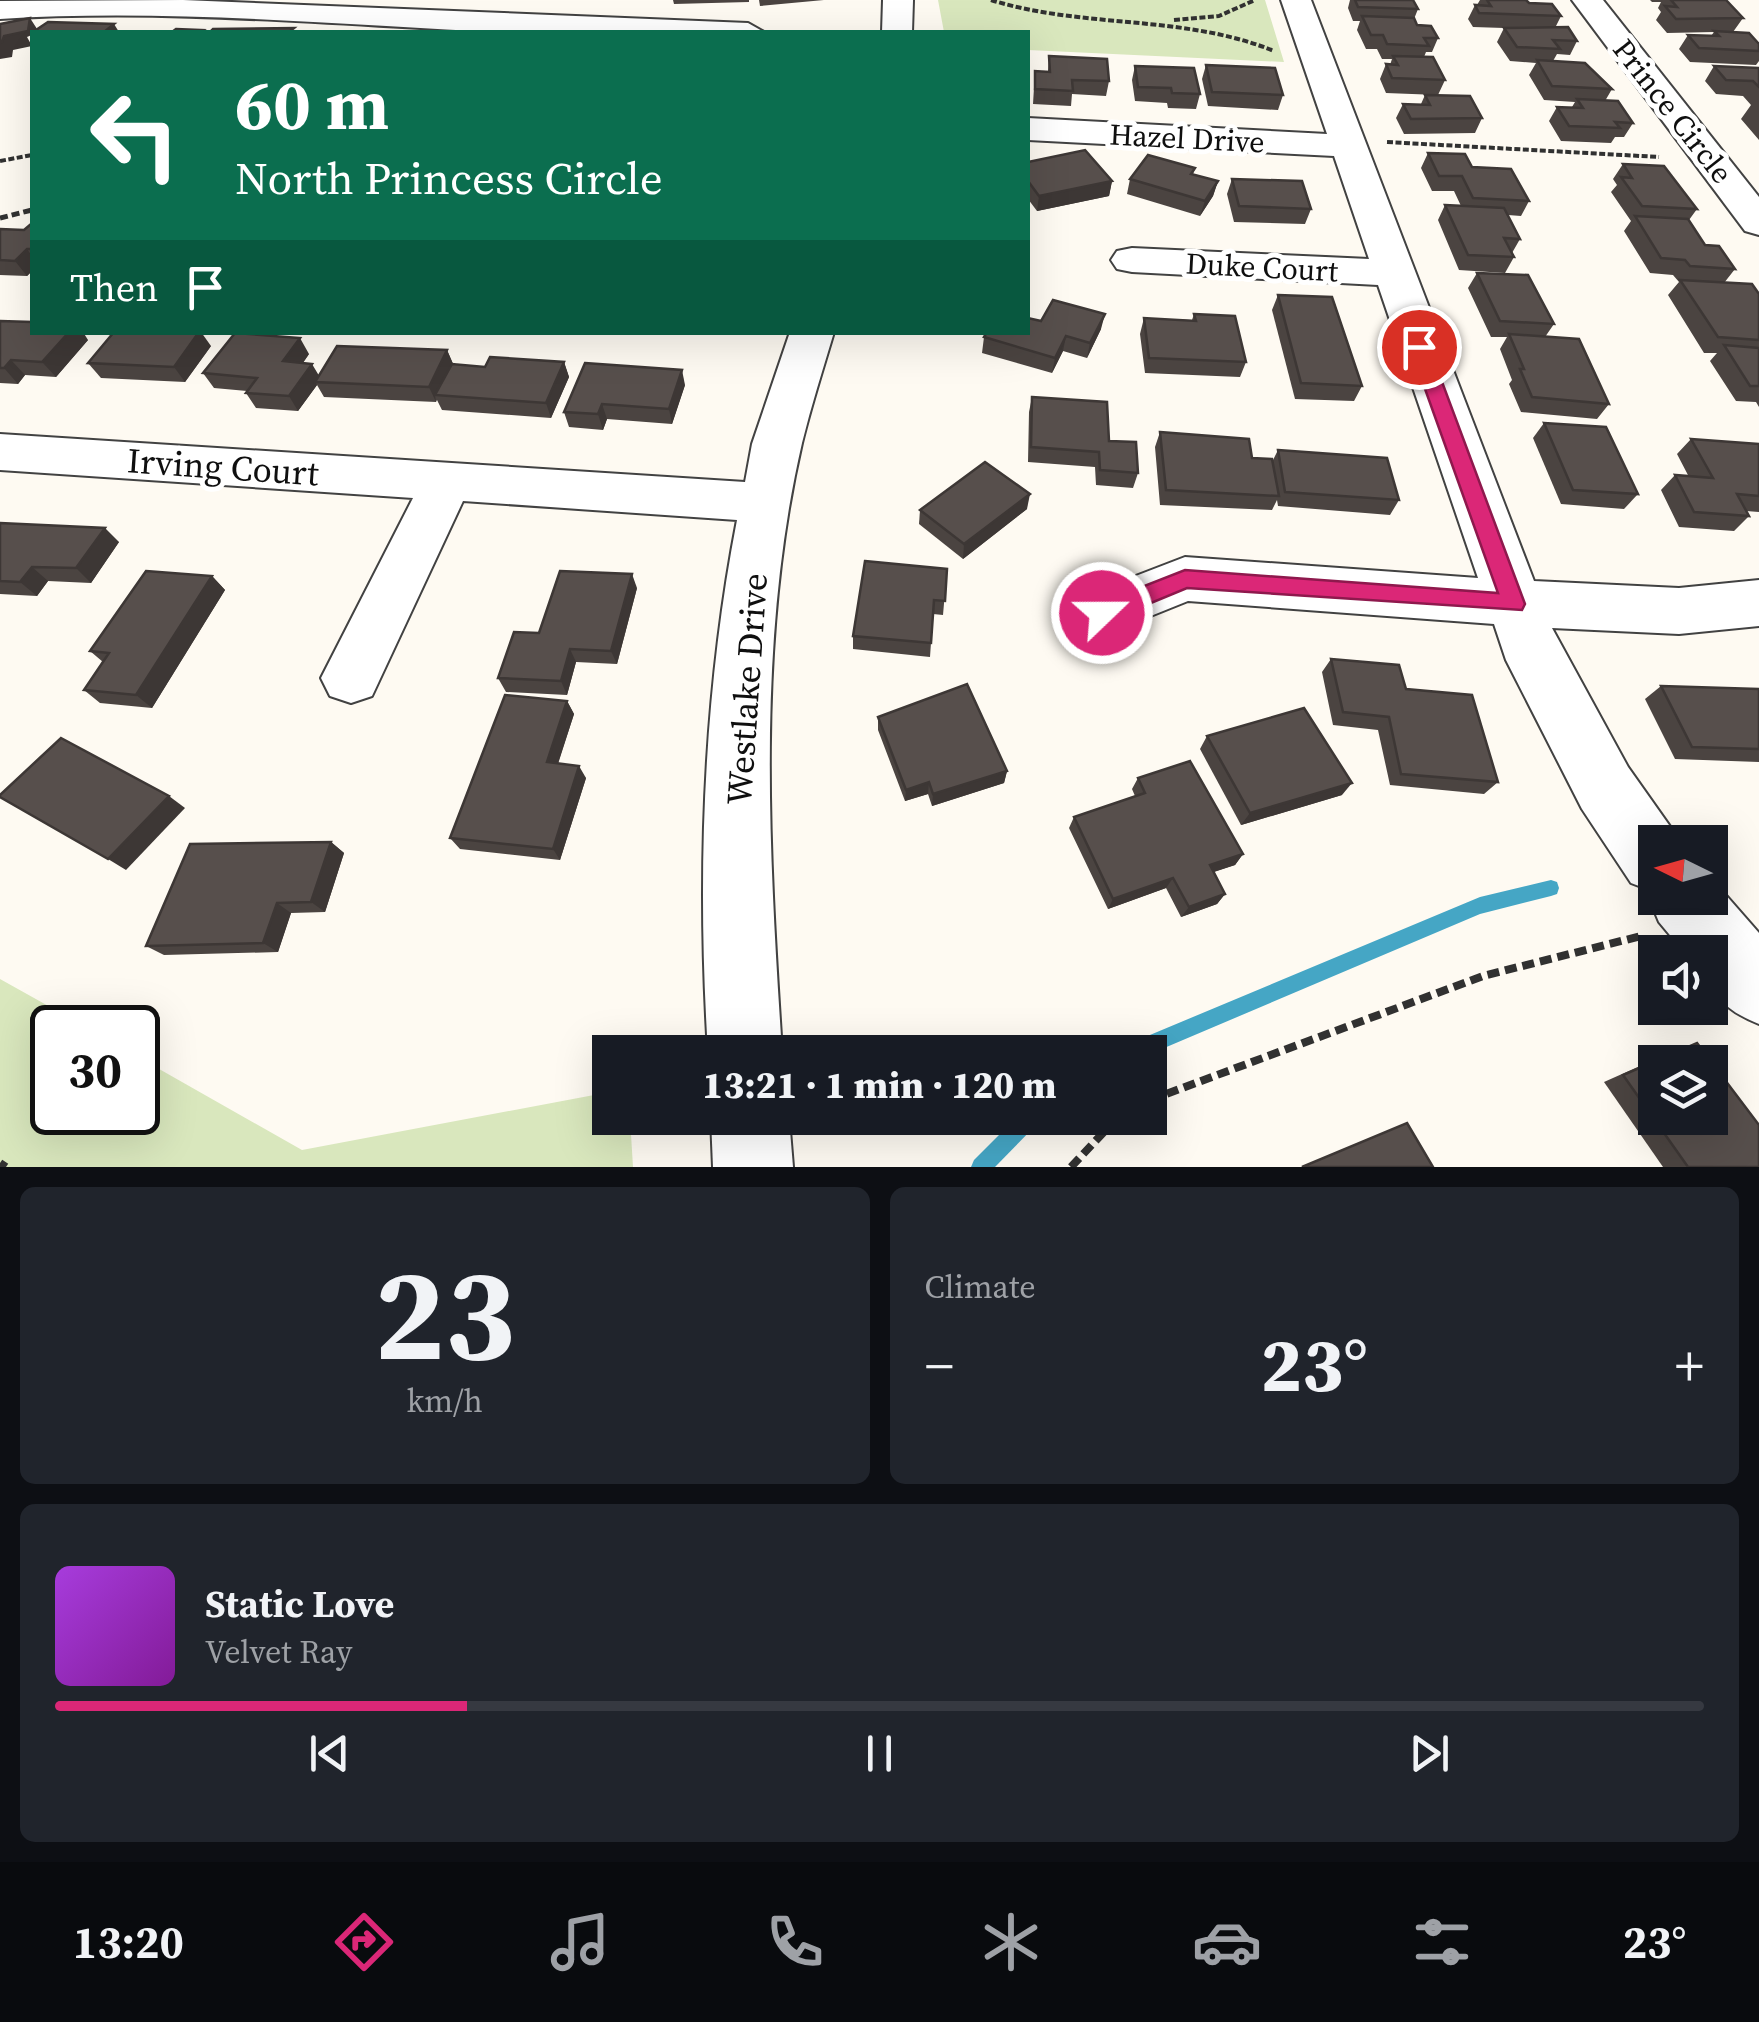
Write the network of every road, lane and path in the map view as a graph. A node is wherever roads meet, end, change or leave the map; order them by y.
1 (898, 0) edge
2 (991, 0) edge
3 (1255, 0) edge
4 (1296, 0) edge
5 (1587, 0) edge
6 (0, 10) edge
7 (1162, 22) junction
8 (697, 30) edge
9 (897, 30) edge
10 (1276, 51) dead end
11 (1030, 130) edge
12 (1345, 141) junction
13 (30, 155) edge
14 (1710, 160) junction
15 (0, 161) edge
16 (30, 210) edge
17 (0, 218) edge
18 (1759, 222) edge
19 (1132, 260) dead end
20 (1392, 273) junction
21 (811, 335) edge
22 (0, 452) edge
23 (446, 483) junction
24 (767, 504) junction
25 (1514, 604) junction
26 (1759, 604) edge
27 (1102, 613) dead end
28 (351, 678) dead end
29 (1638, 833) edge
30 (1674, 915) edge
31 (1698, 915) edge
32 (1759, 988) edge
33 (744, 1035) edge
34 (1167, 1094) edge
35 (751, 1135) edge
36 (1102, 1135) edge
37 (754, 1167) edge
38 (1071, 1167) edge

1 - 9 street
2 - 7 path
3 - 7 path
4 - 12 street
5 - 14 street, Prince Circle
6 - 8 street
7 - 10 path
11 - 12 street, Hazel Drive
12 - 14 path
12 - 20 street
13 - 15 path
14 - 18 street, Prince Circle
16 - 17 path
19 - 20 street, Duke Court
20 - 25 street
21 - 24 street, Westlake Drive
22 - 23 street, Irving Court
23 - 24 street, Irving Court
23 - 28 street
24 - 33 street, Westlake Drive
25 - 26 street
25 - 27 street
25 - 29 street
30 - 34 path
31 - 32 street
35 - 37 street
36 - 38 path

